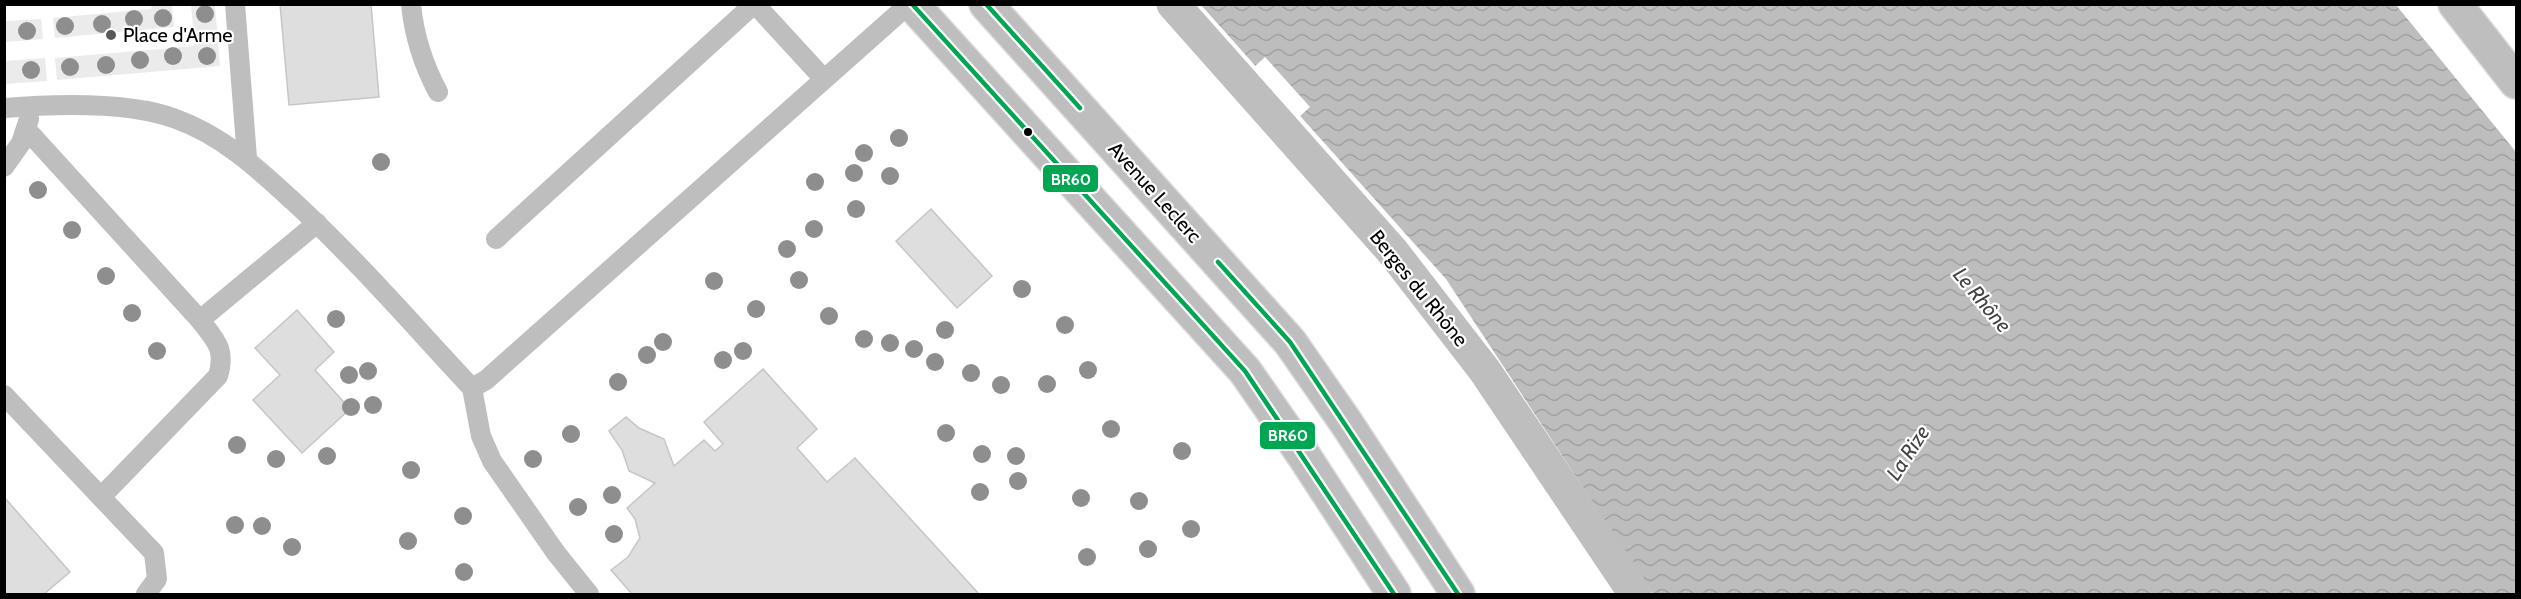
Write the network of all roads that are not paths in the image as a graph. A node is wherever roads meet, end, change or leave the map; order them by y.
1 (235, 4) edge
2 (411, 4) edge
3 (754, 4) edge
4 (910, 4) edge
5 (986, 4) edge
6 (1173, 4) edge
7 (2455, 4) edge
8 (823, 78) junction
9 (2517, 82) edge
10 (438, 92) dead end
11 (33, 106) junction
12 (4, 108) edge
13 (26, 129) junction
14 (247, 158) junction
15 (4, 167) edge
16 (317, 223) junction
17 (496, 239) dead end
18 (200, 320) junction
19 (472, 388) junction
20 (4, 395) edge
21 (101, 497) junction
22 (146, 594) edge
23 (589, 594) edge
24 (1394, 594) edge
25 (1458, 594) edge
26 (1635, 594) edge

1 - 14 lane
2 - 10 lane
3 - 8 lane
3 - 17 lane
4 - 8 lane
4 - 24 main road
5 - 25 main road, Avenue Leclerc
6 - 26 main road, Berges du Rhône
7 - 9 main road
8 - 19 lane
11 - 12 lane
11 - 13 lane
11 - 14 lane
13 - 15 lane
13 - 18 lane
14 - 16 lane
16 - 18 lane
16 - 19 lane
18 - 21 lane
19 - 23 lane
20 - 21 lane
21 - 22 lane

